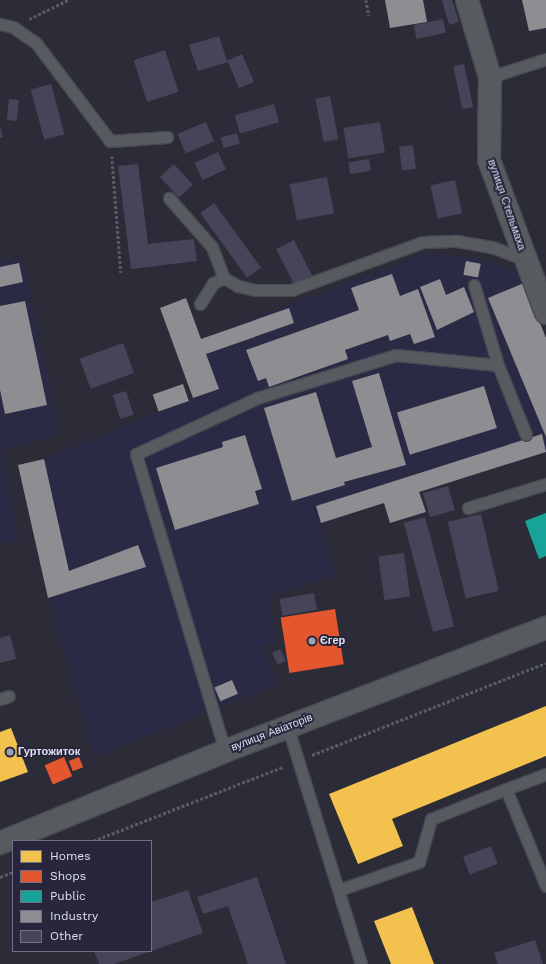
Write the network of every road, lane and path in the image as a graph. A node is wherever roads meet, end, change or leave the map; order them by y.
1 (68, 0) edge
2 (366, 0) edge
3 (468, 0) edge
4 (369, 16) dead end
5 (0, 24) edge
6 (12, 27) junction
7 (546, 59) edge
8 (490, 77) junction
9 (167, 137) dead end
10 (110, 141) junction
11 (169, 198) dead end
12 (524, 259) junction
13 (122, 273) dead end
14 (224, 278) junction
15 (474, 285) dead end
16 (200, 304) dead end
17 (546, 313) edge
18 (498, 365) junction
19 (526, 435) dead end
20 (546, 484) edge
21 (468, 508) dead end
22 (546, 628) edge
23 (546, 663) edge
24 (288, 728) junction
25 (225, 751) junction
26 (299, 761) junction
27 (546, 774) edge
28 (506, 790) junction
29 (96, 840) edge
30 (0, 843) edge
31 (12, 872) edge
32 (0, 877) edge
33 (546, 886) edge
34 (339, 890) junction
35 (361, 964) edge

1 - 6 path
2 - 4 path
3 - 8 street, вулиця Стельмаха
5 - 6 lane
6 - 10 lane
7 - 8 lane
8 - 12 street, вулиця Стельмаха
9 - 10 lane
10 - 13 path
11 - 14 lane
12 - 14 lane
12 - 17 street, вулиця Стельмаха
14 - 16 lane
15 - 18 lane
18 - 19 lane
18 - 25 lane
20 - 21 lane
22 - 24 street, вулиця Авіаторів
23 - 26 path
24 - 25 street, вулиця Авіаторів
24 - 26 lane
25 - 30 street, вулиця Авіаторів
26 - 29 path
26 - 34 lane
27 - 28 lane
28 - 33 lane
28 - 34 lane
31 - 32 path
34 - 35 lane

